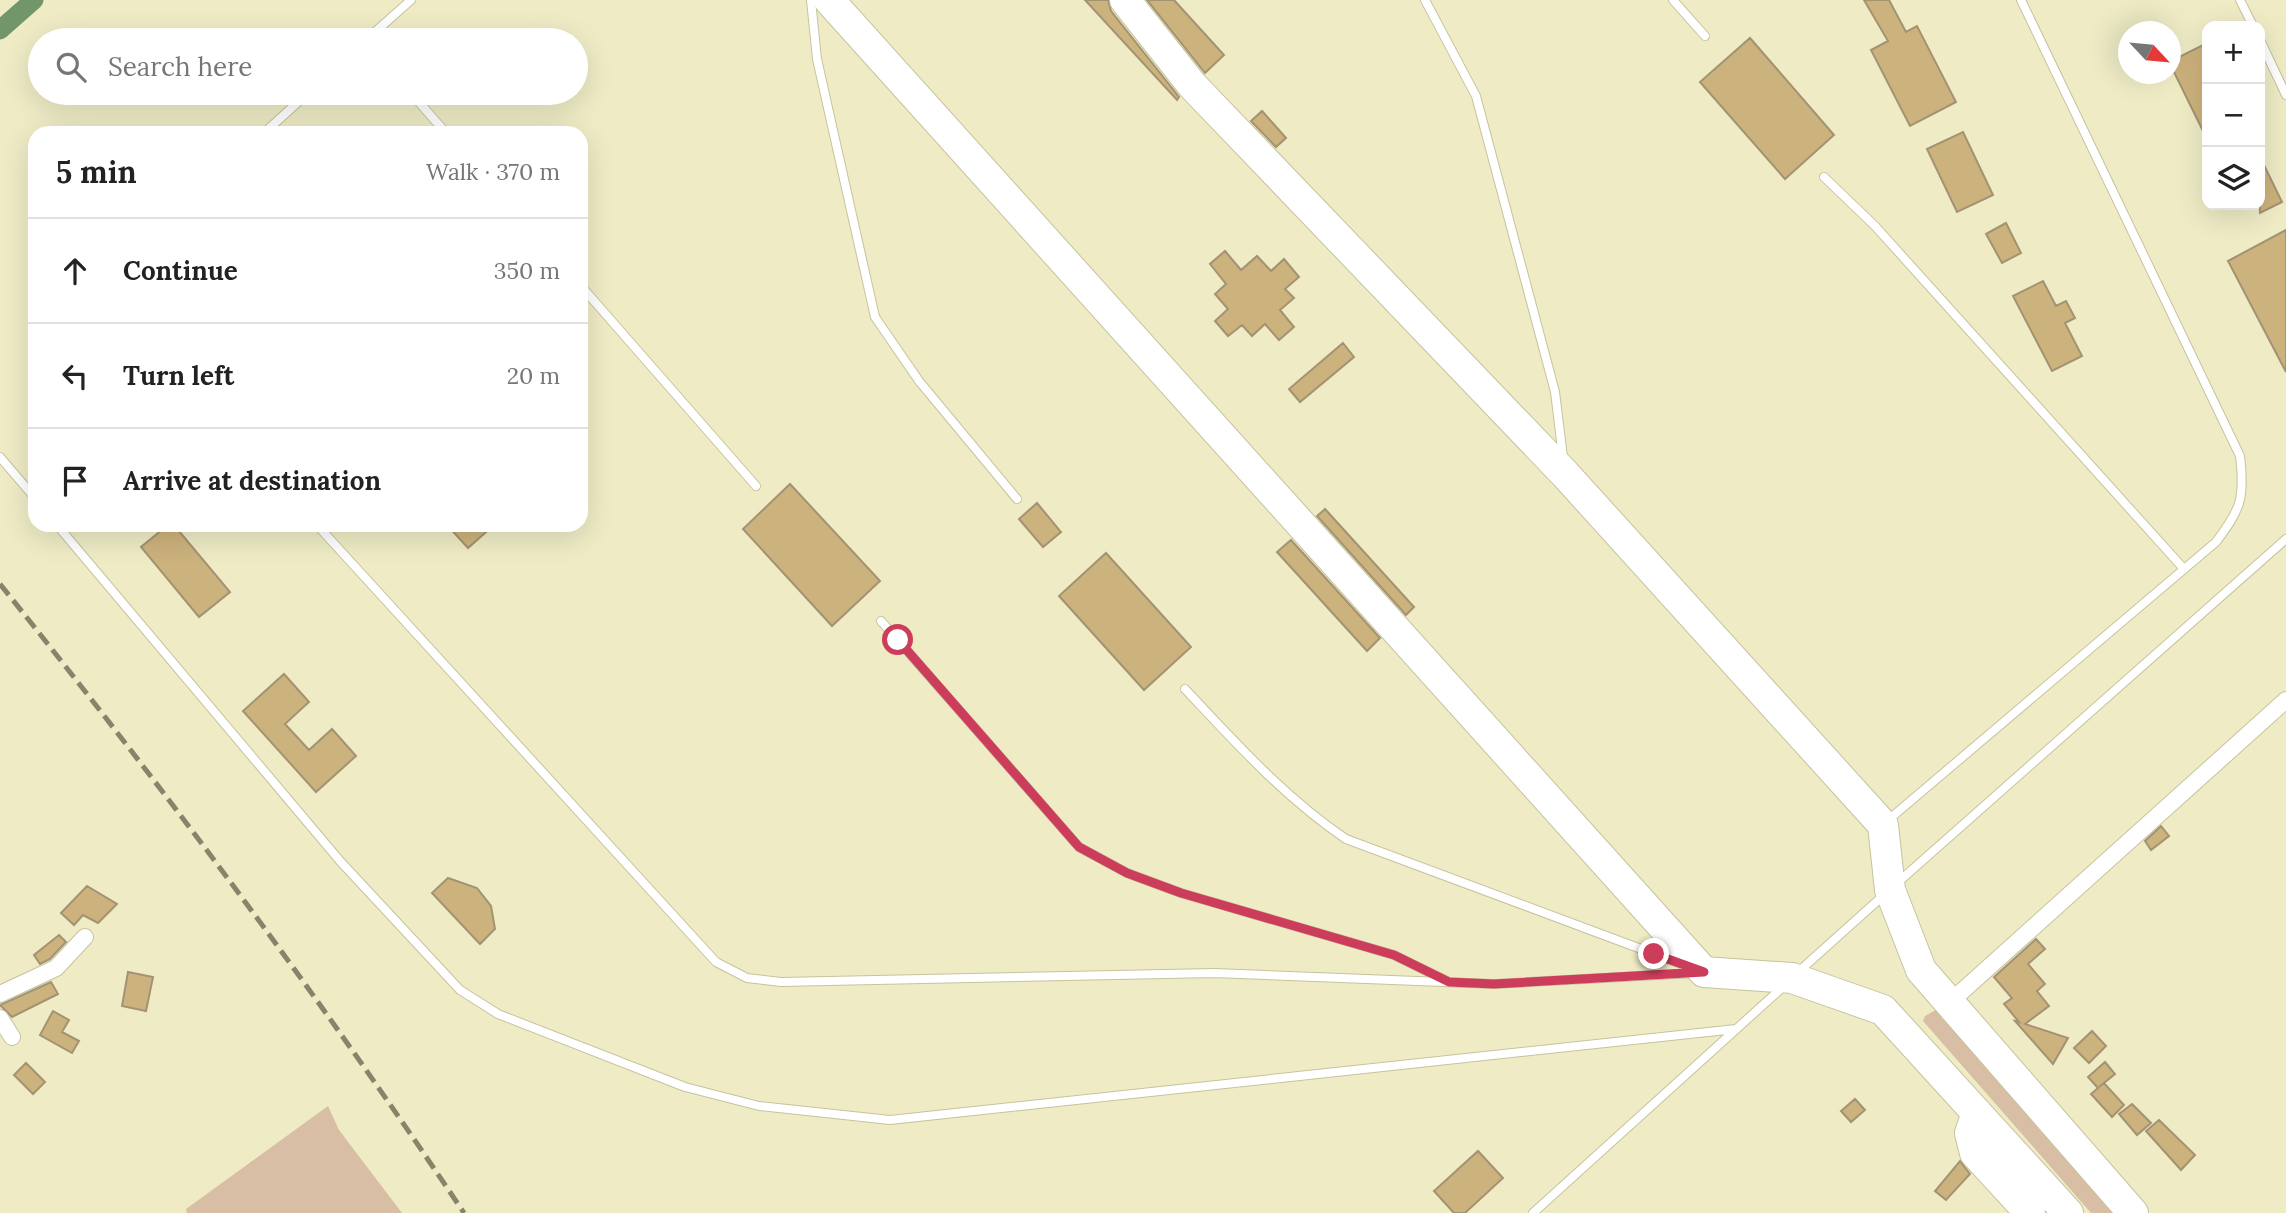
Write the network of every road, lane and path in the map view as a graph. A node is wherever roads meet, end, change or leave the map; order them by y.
1 (411, 0) edge
2 (811, 0) edge
3 (829, 0) edge
4 (1125, 0) edge
5 (1425, 0) edge
6 (1673, 0) edge
7 (2021, 0) edge
8 (2240, 0) edge
9 (2250, 21) edge
10 (380, 28) edge
11 (1705, 36) dead end
12 (2265, 51) edge
13 (2286, 95) edge
14 (295, 105) edge
15 (422, 105) edge
16 (272, 126) edge
17 (440, 126) edge
18 (1824, 177) dead end
19 (588, 294) edge
20 (0, 457) edge
21 (1565, 474) junction
22 (756, 486) dead end
23 (28, 490) edge
24 (1017, 499) dead end
25 (63, 532) edge
26 (323, 532) edge
27 (2286, 539) edge
28 (2184, 569) junction
29 (881, 621) dead end
30 (1185, 689) dead end
31 (2286, 699) edge
32 (1882, 825) junction
33 (1890, 890) junction
34 (85, 937) dead end
35 (1704, 972) junction
36 (1792, 978) junction
37 (1449, 982) junction
38 (0, 994) edge
39 (1949, 1003) junction
40 (0, 1018) edge
41 (1737, 1029) junction
42 (12, 1037) dead end
43 (1978, 1113) junction
44 (1534, 1213) edge
45 (2030, 1213) edge
46 (2068, 1213) edge
47 (2133, 1213) edge

1 - 10 lane
2 - 24 lane
3 - 35 highway
4 - 21 highway
5 - 21 lane
6 - 11 lane
7 - 28 lane
8 - 9 lane
12 - 13 lane
14 - 16 lane
15 - 17 lane
18 - 28 lane
19 - 22 lane
20 - 23 lane
21 - 32 highway
25 - 41 lane
26 - 37 lane
27 - 33 lane
28 - 32 lane
29 - 37 lane
30 - 35 lane
31 - 39 street
32 - 33 highway
33 - 36 lane
33 - 39 highway
34 - 38 street
35 - 36 highway
35 - 37 lane
36 - 41 lane
36 - 43 highway
39 - 47 highway
40 - 42 street
41 - 44 lane
43 - 45 highway
43 - 46 highway

